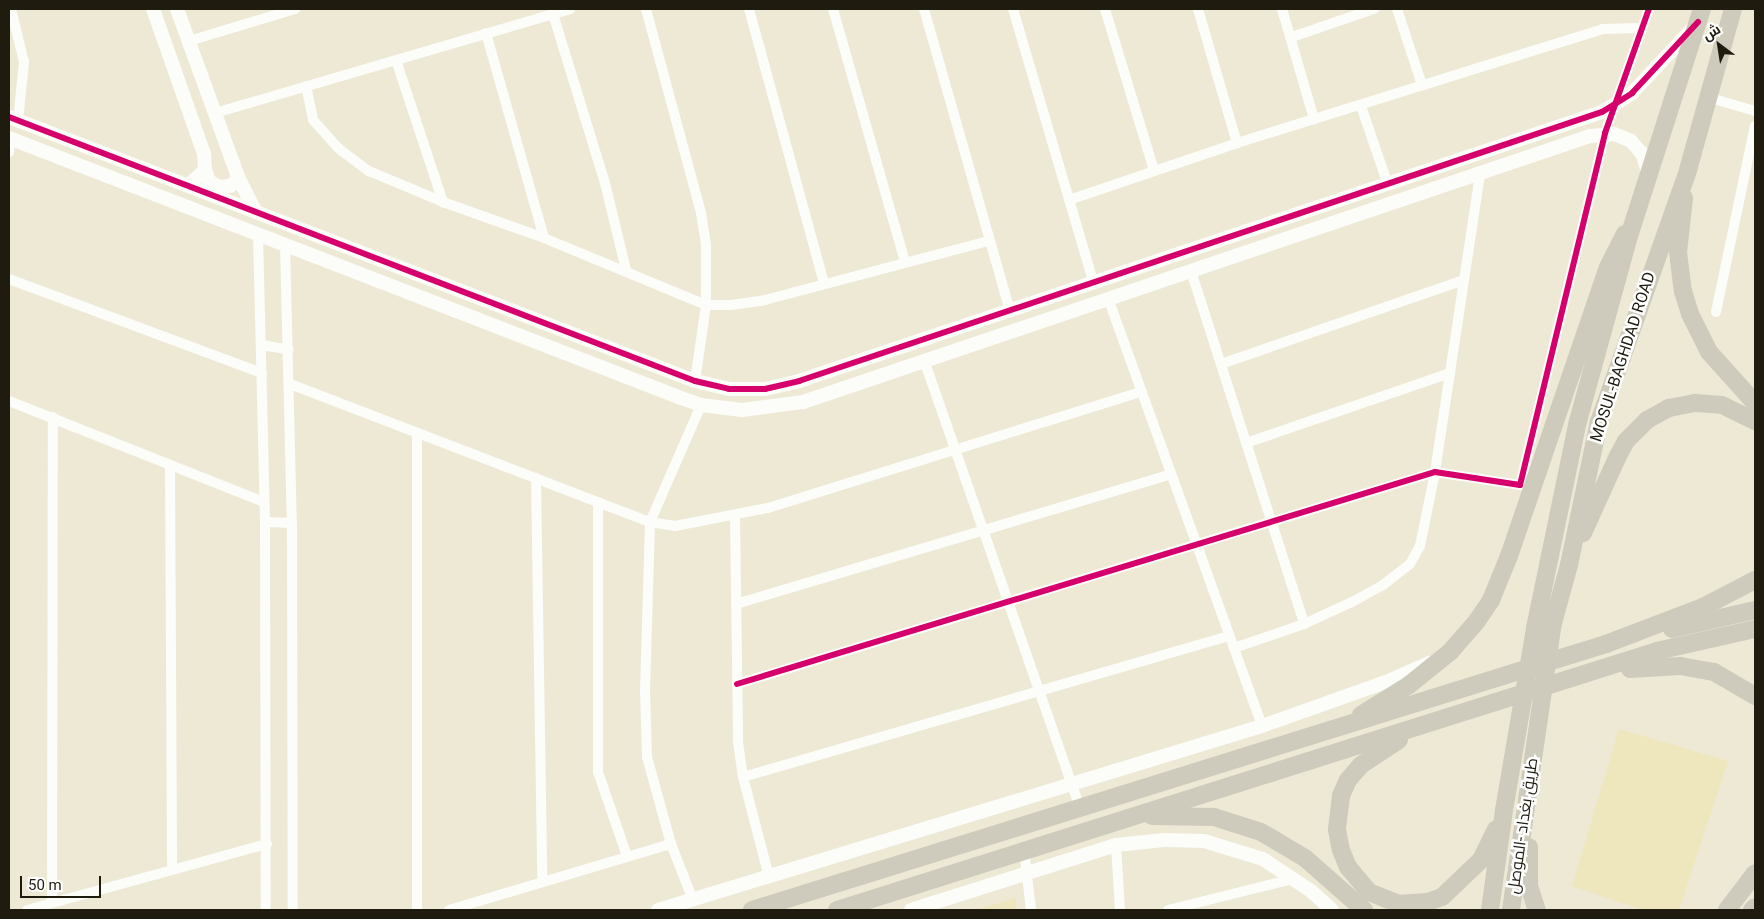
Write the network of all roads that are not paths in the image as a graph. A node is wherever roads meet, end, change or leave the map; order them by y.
1 (11, 9) edge
2 (153, 9) edge
3 (177, 9) edge
4 (295, 9) edge
5 (570, 9) edge
6 (646, 9) edge
7 (749, 9) edge
8 (833, 9) edge
9 (924, 9) edge
10 (1013, 9) edge
11 (1105, 9) edge
12 (1198, 9) edge
13 (1282, 9) edge
14 (1374, 9) edge
15 (1396, 9) edge
16 (1649, 9) edge
17 (1733, 9) edge
18 (276, 12) edge
19 (553, 14) junction
20 (1700, 15) edge
21 (1642, 28) junction
22 (486, 33) junction
23 (1292, 37) junction
24 (189, 41) junction
25 (396, 60) junction
26 (1422, 85) junction
27 (306, 86) junction
28 (1707, 96) junction
29 (1361, 106) junction
30 (1613, 106) junction
31 (1755, 111) edge
32 (215, 113) junction
33 (14, 119) edge
34 (1314, 119) junction
35 (1755, 126) edge
36 (1605, 133) junction
37 (9, 143) edge
38 (1237, 143) junction
39 (205, 170) junction
40 (1154, 170) junction
41 (1688, 170) junction
42 (1480, 175) junction
43 (239, 179) junction
44 (1649, 181) junction
45 (1387, 182) junction
46 (188, 186) junction
47 (1069, 200) junction
48 (443, 202) junction
49 (256, 212) junction
50 (1636, 214) junction
51 (258, 234) junction
52 (544, 238) junction
53 (988, 242) junction
54 (285, 244) junction
55 (1160, 259) junction
56 (905, 262) junction
57 (626, 270) junction
58 (1191, 271) junction
59 (9, 279) edge
60 (1464, 280) junction
61 (1093, 281) junction
62 (824, 283) junction
63 (1142, 286) junction
64 (456, 290) junction
65 (1108, 298) junction
66 (706, 305) junction
67 (450, 307) junction
68 (1010, 310) junction
69 (1716, 312) dead end
70 (262, 345) junction
71 (906, 345) junction
72 (289, 350) junction
73 (924, 360) junction
74 (1221, 364) junction
75 (262, 373) junction
76 (885, 373) junction
77 (1450, 373) junction
78 (695, 381) junction
79 (290, 384) junction
80 (1141, 392) junction
81 (9, 401) edge
82 (1755, 403) edge
83 (701, 405) junction
84 (53, 417) junction
85 (1755, 421) edge
86 (417, 433) junction
87 (1246, 443) junction
88 (955, 450) junction
89 (170, 467) junction
90 (1435, 472) junction
91 (1171, 474) junction
92 (536, 478) junction
93 (264, 502) junction
94 (598, 502) junction
95 (735, 516) junction
96 (1271, 521) junction
97 (265, 522) junction
98 (650, 522) junction
99 (292, 523) junction
100 (983, 530) junction
101 (1196, 544) junction
102 (1569, 565) junction
103 (1755, 580) edge
104 (1008, 602) junction
105 (736, 604) junction
106 (1755, 610) edge
107 (1304, 624) junction
108 (1755, 628) edge
109 (1229, 636) junction
110 (1606, 644) junction
111 (1234, 648) junction
112 (1450, 652) junction
113 (1570, 678) junction
114 (737, 684) junction
115 (1039, 691) junction
116 (1755, 696) edge
117 (1455, 715) junction
118 (1262, 726) junction
119 (1337, 728) junction
120 (1535, 742) joint
121 (743, 777) junction
122 (1072, 786) junction
123 (1529, 787) junction
124 (1080, 809) junction
125 (1504, 810) junction
126 (1110, 823) junction
127 (267, 844) junction
128 (671, 844) junction
129 (1116, 845) junction
130 (1024, 849) junction
131 (628, 856) junction
132 (172, 869) junction
133 (1029, 873) junction
134 (1755, 873) edge
135 (769, 877) junction
136 (1292, 879) junction
137 (542, 882) junction
138 (693, 900) junction
139 (52, 902) junction
140 (1755, 907) edge
141 (27, 910) edge
142 (266, 910) edge
143 (293, 910) edge
144 (417, 910) edge
145 (449, 910) edge
146 (658, 910) edge
147 (752, 910) edge
148 (837, 910) edge
149 (911, 910) edge
150 (1030, 910) edge
151 (1120, 910) edge
152 (1168, 910) edge
153 (1332, 910) edge
154 (1364, 910) edge
155 (1490, 910) edge
156 (1511, 910) edge
157 (1537, 910) edge
158 (1727, 910) edge
159 (1752, 910) edge

1 - 33 street
2 - 39 street
3 - 24 street
4 - 18 street
5 - 19 street
6 - 66 street
7 - 62 street
8 - 56 street
9 - 53 street
10 - 47 street
11 - 40 street
12 - 38 street
13 - 23 street
14 - 23 street
15 - 26 street
16 - 21 street
17 - 28 highway, MOSUL-BAGHDAD ROAD
18 - 24 street
19 - 22 street
19 - 57 street
20 - 30 street
20 - 44 highway
21 - 26 street
21 - 30 street
22 - 25 street
22 - 52 street
23 - 34 street
24 - 32 street
25 - 27 street
25 - 48 street
26 - 29 street
27 - 32 street
27 - 48 street
28 - 31 street
28 - 41 highway, MOSUL-BAGHDAD ROAD
29 - 34 street
29 - 45 street
30 - 36 street
30 - 45 street
32 - 43 street
33 - 46 street
34 - 38 street
35 - 69 street
36 - 42 street
36 - 44 street
36 - 90 street
37 - 51 street
38 - 40 street
39 - 43 street
39 - 46 street
40 - 47 street
41 - 82 highway
41 - 102 highway, MOSUL-BAGHDAD ROAD
42 - 58 street
42 - 60 street
43 - 49 street
44 - 50 highway
45 - 55 street
46 - 49 street
47 - 61 street
48 - 52 street
49 - 64 street
50 - 112 highway
50 - 125 highway
51 - 54 street
51 - 70 street
52 - 57 street
53 - 56 street
53 - 68 street
54 - 67 street
54 - 72 street
55 - 61 street
55 - 63 street
56 - 62 street
57 - 66 street
58 - 63 street
58 - 74 street
59 - 75 street
60 - 74 street
60 - 77 street
61 - 68 street
62 - 66 street
63 - 65 street
64 - 67 street
64 - 78 street
65 - 73 street
65 - 80 street
66 - 78 street
67 - 83 street
68 - 71 street
70 - 72 street
70 - 75 street
71 - 76 street
71 - 78 street
72 - 79 street
73 - 76 street
73 - 88 street
74 - 87 street
75 - 93 street
76 - 83 street
77 - 87 street
77 - 90 street
79 - 86 street
79 - 99 street
80 - 88 street
80 - 91 street
81 - 84 street
83 - 98 street
84 - 89 street
84 - 139 street
85 - 102 highway
86 - 92 street
86 - 144 street
87 - 96 street
88 - 95 street
88 - 100 street
89 - 93 street
89 - 132 street
90 - 96 street
90 - 107 street
91 - 100 street
91 - 101 street
92 - 94 street
92 - 137 street
93 - 97 street
94 - 98 street
94 - 131 street
95 - 98 street
95 - 105 street
96 - 101 street
96 - 107 street
97 - 99 street
97 - 127 street
98 - 128 street
99 - 143 street
100 - 104 street
100 - 105 street
101 - 104 street
101 - 109 street
102 - 120 highway, MOSUL-BAGHDAD ROAD
103 - 110 highway
104 - 114 street
104 - 115 street
105 - 114 street
106 - 110 highway
107 - 111 street
108 - 113 highway
109 - 111 street
109 - 115 street
110 - 119 highway
111 - 118 street
112 - 118 street
112 - 119 highway
113 - 116 highway
113 - 117 highway
114 - 121 street
115 - 121 street
115 - 122 street
117 - 125 highway
117 - 126 highway
118 - 122 street
119 - 124 highway
120 - 123 highway, طريق بغداد -الموصل
121 - 135 street
122 - 124 street
122 - 135 street
123 - 156 highway, طريق بغداد -الموصل
123 - 157 highway
124 - 147 highway
125 - 155 highway
126 - 130 highway
126 - 154 highway
127 - 132 street
127 - 142 street
128 - 131 street
128 - 138 street
129 - 133 street
129 - 136 street
129 - 151 street
130 - 133 street
130 - 148 highway
131 - 137 street
132 - 139 street
133 - 149 street
133 - 150 street
134 - 158 highway
135 - 138 street
136 - 152 street
136 - 153 street
137 - 145 street
138 - 146 street
139 - 141 street
140 - 159 highway

